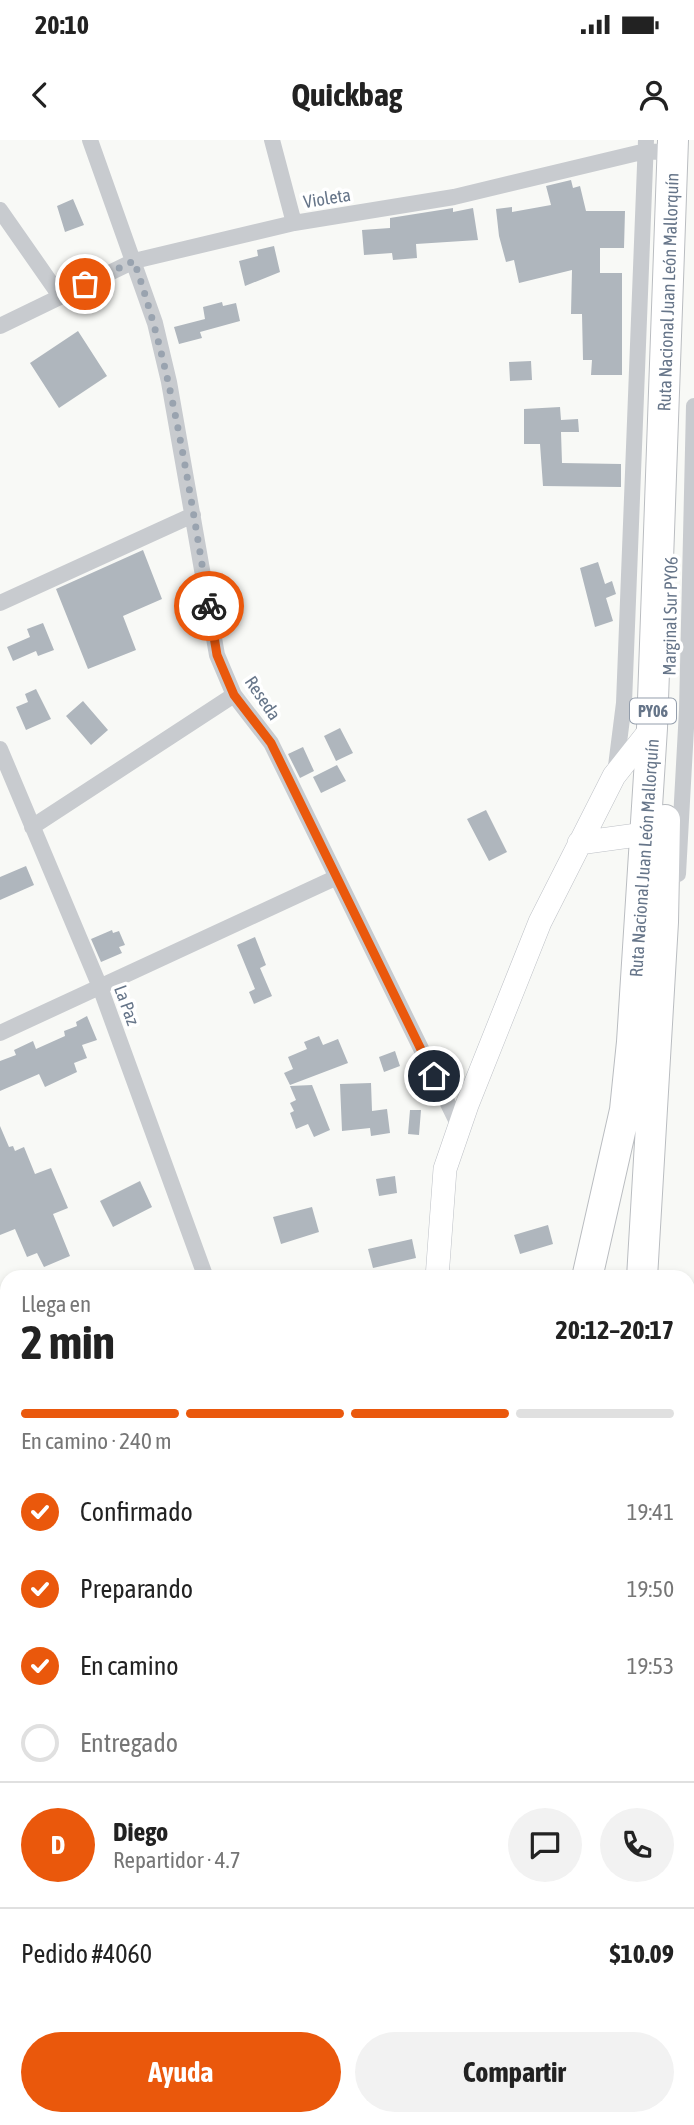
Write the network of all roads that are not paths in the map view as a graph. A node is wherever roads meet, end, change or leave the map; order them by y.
1 (90, 140) edge
2 (272, 140) edge
3 (665, 145) edge
4 (0, 210) edge
5 (294, 222) junction
6 (134, 261) junction
7 (60, 296) junction
8 (0, 326) edge
9 (694, 406) edge
10 (193, 515) junction
11 (0, 603) edge
12 (234, 695) junction
13 (652, 729) junction
14 (0, 749) edge
15 (614, 776) junction
16 (32, 827) junction
17 (655, 833) junction
18 (579, 844) junction
19 (335, 878) junction
20 (100, 987) junction
21 (0, 1033) edge
22 (655, 1035) junction
23 (459, 1126) junction
24 (648, 1137) junction
25 (203, 1270) edge
26 (438, 1270) edge
27 (589, 1270) edge
28 (642, 1270) edge
29 (659, 1270) edge

1 - 6 street, Reseda
2 - 5 street
3 - 5 street, Violeta
3 - 13 highway, Ruta Nacional Juan León Mallorquín / PY06
3 - 15 street
3 - 17 highway, Ruta Nacional Juan León Mallorquín / PY06
4 - 7 street
5 - 6 street, Violeta
6 - 7 street, Violeta
6 - 10 street, Reseda
7 - 8 street, Violeta
9 - 22 street, Marginal Sur PY06
10 - 11 street
10 - 12 street, Reseda
12 - 16 street
12 - 19 street, Reseda
13 - 15 main road
13 - 17 highway, Ruta Nacional Juan León Mallorquín / PY06
14 - 16 street, La Paz
15 - 18 main road
16 - 20 street, La Paz
17 - 18 main road
17 - 22 highway, Ruta Nacional Juan León Mallorquín / PY06
17 - 27 highway, Ruta Nacional Juan León Mallorquín / PY06
18 - 23 main road
19 - 20 street
19 - 23 street, Reseda
20 - 21 street
20 - 25 street, La Paz
22 - 24 highway, Ruta Nacional Juan León Mallorquín / PY06
23 - 26 main road
24 - 28 highway, Ruta Nacional Juan León Mallorquín / PY06
24 - 29 highway

